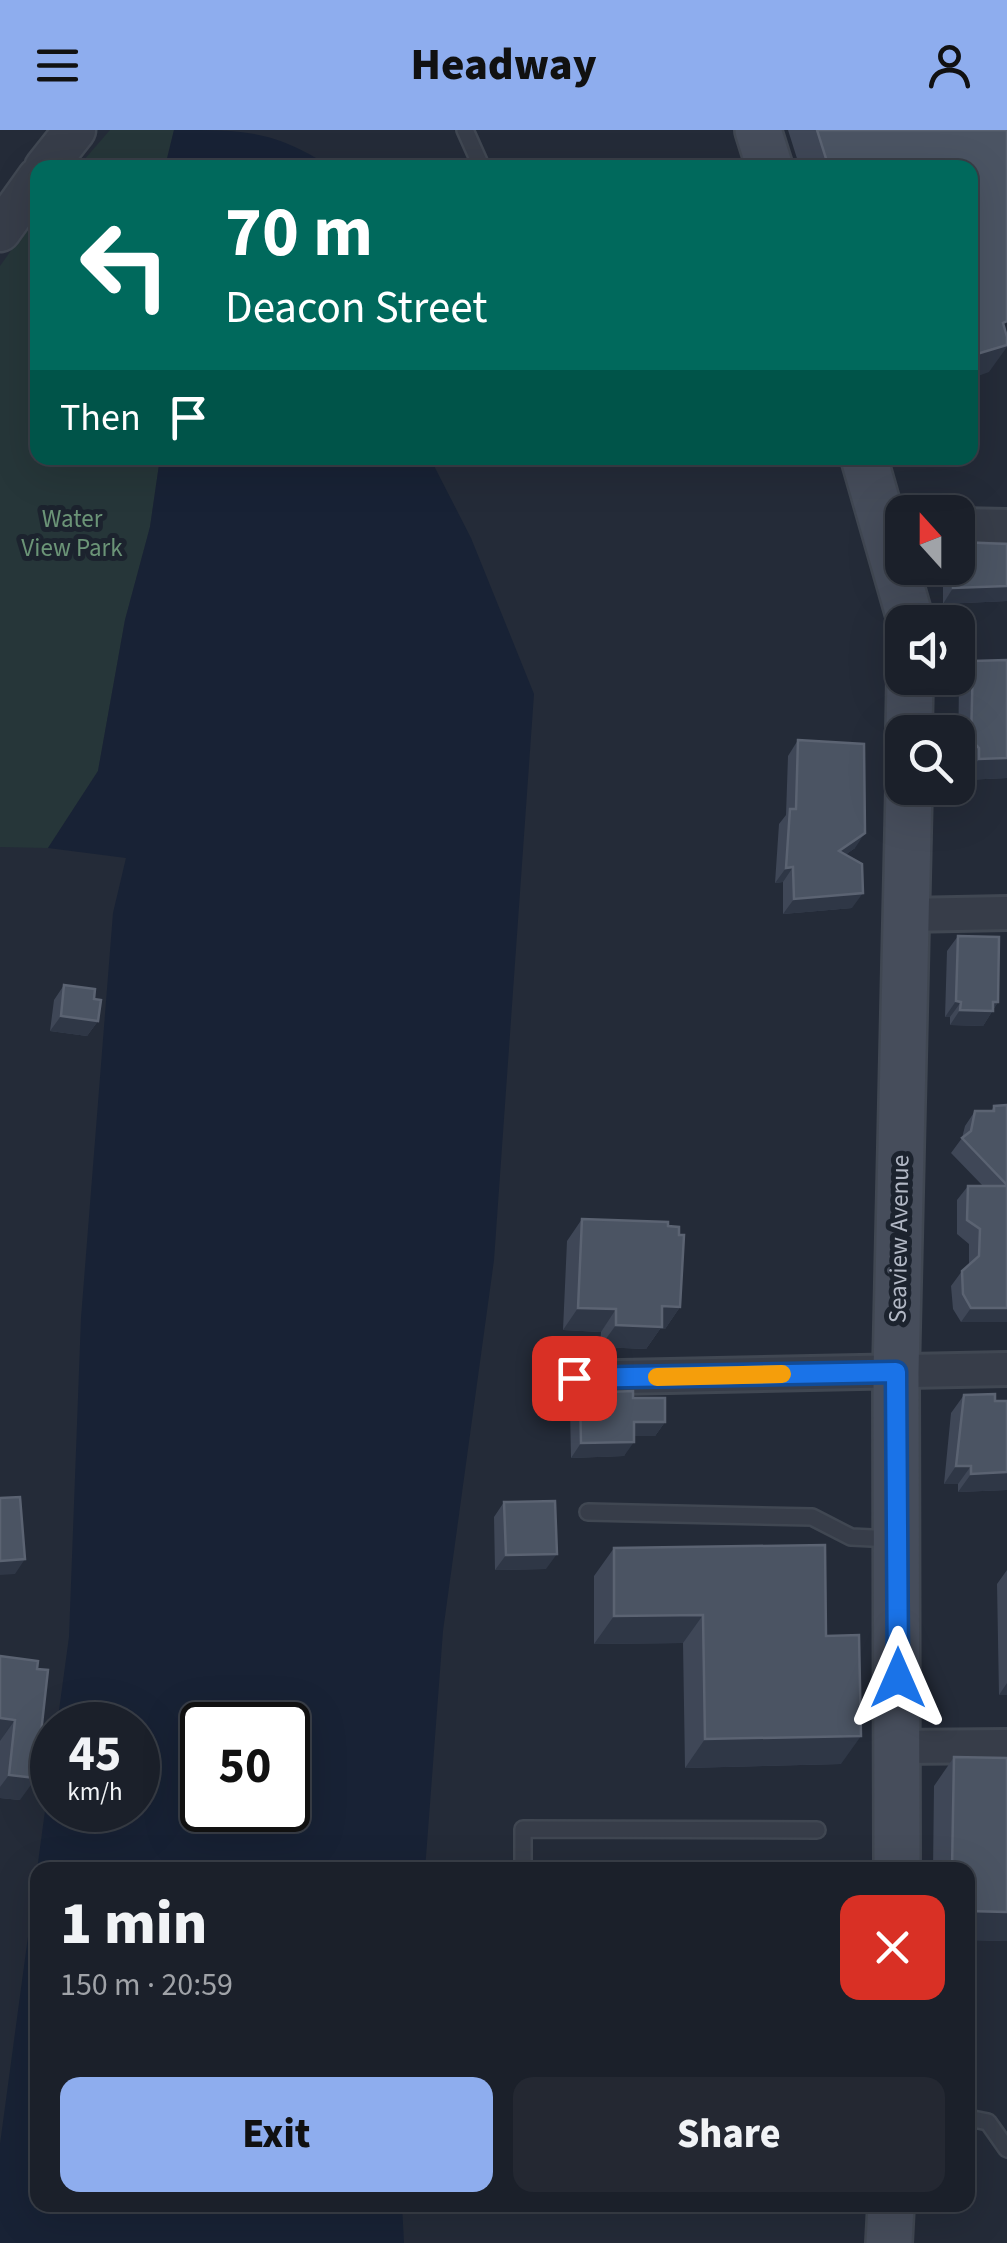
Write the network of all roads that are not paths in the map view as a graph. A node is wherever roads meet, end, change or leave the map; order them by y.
1 (75, 130) edge
2 (464, 130) edge
3 (758, 130) edge
4 (51, 160) edge
5 (478, 160) edge
6 (767, 160) edge
7 (30, 189) edge
8 (0, 231) edge
9 (867, 465) edge
10 (885, 504) edge
11 (975, 525) edge
12 (1007, 526) edge
13 (908, 805) edge
14 (1007, 913) edge
15 (907, 915) junction
16 (1007, 1369) edge
17 (896, 1372) junction
18 (574, 1378) dead end
19 (588, 1512) dead end
20 (897, 1539) junction
21 (1007, 1746) edge
22 (898, 1747) junction
23 (816, 1830) dead end
24 (524, 1862) edge
25 (897, 1862) edge
26 (975, 2119) edge
27 (1007, 2148) edge
28 (891, 2212) edge
29 (890, 2243) edge

1 - 4 street
2 - 5 lane
3 - 6 main road
7 - 8 street
9 - 10 main road
11 - 12 street
13 - 15 main road, Seaview Avenue
14 - 15 street
15 - 17 main road, Seaview Avenue
16 - 17 street
17 - 18 street
17 - 20 main road, Seaview Avenue
19 - 20 lane
20 - 22 main road, Seaview Avenue
21 - 22 street
22 - 25 main road, Seaview Avenue
23 - 24 lane
26 - 27 lane
28 - 29 main road

